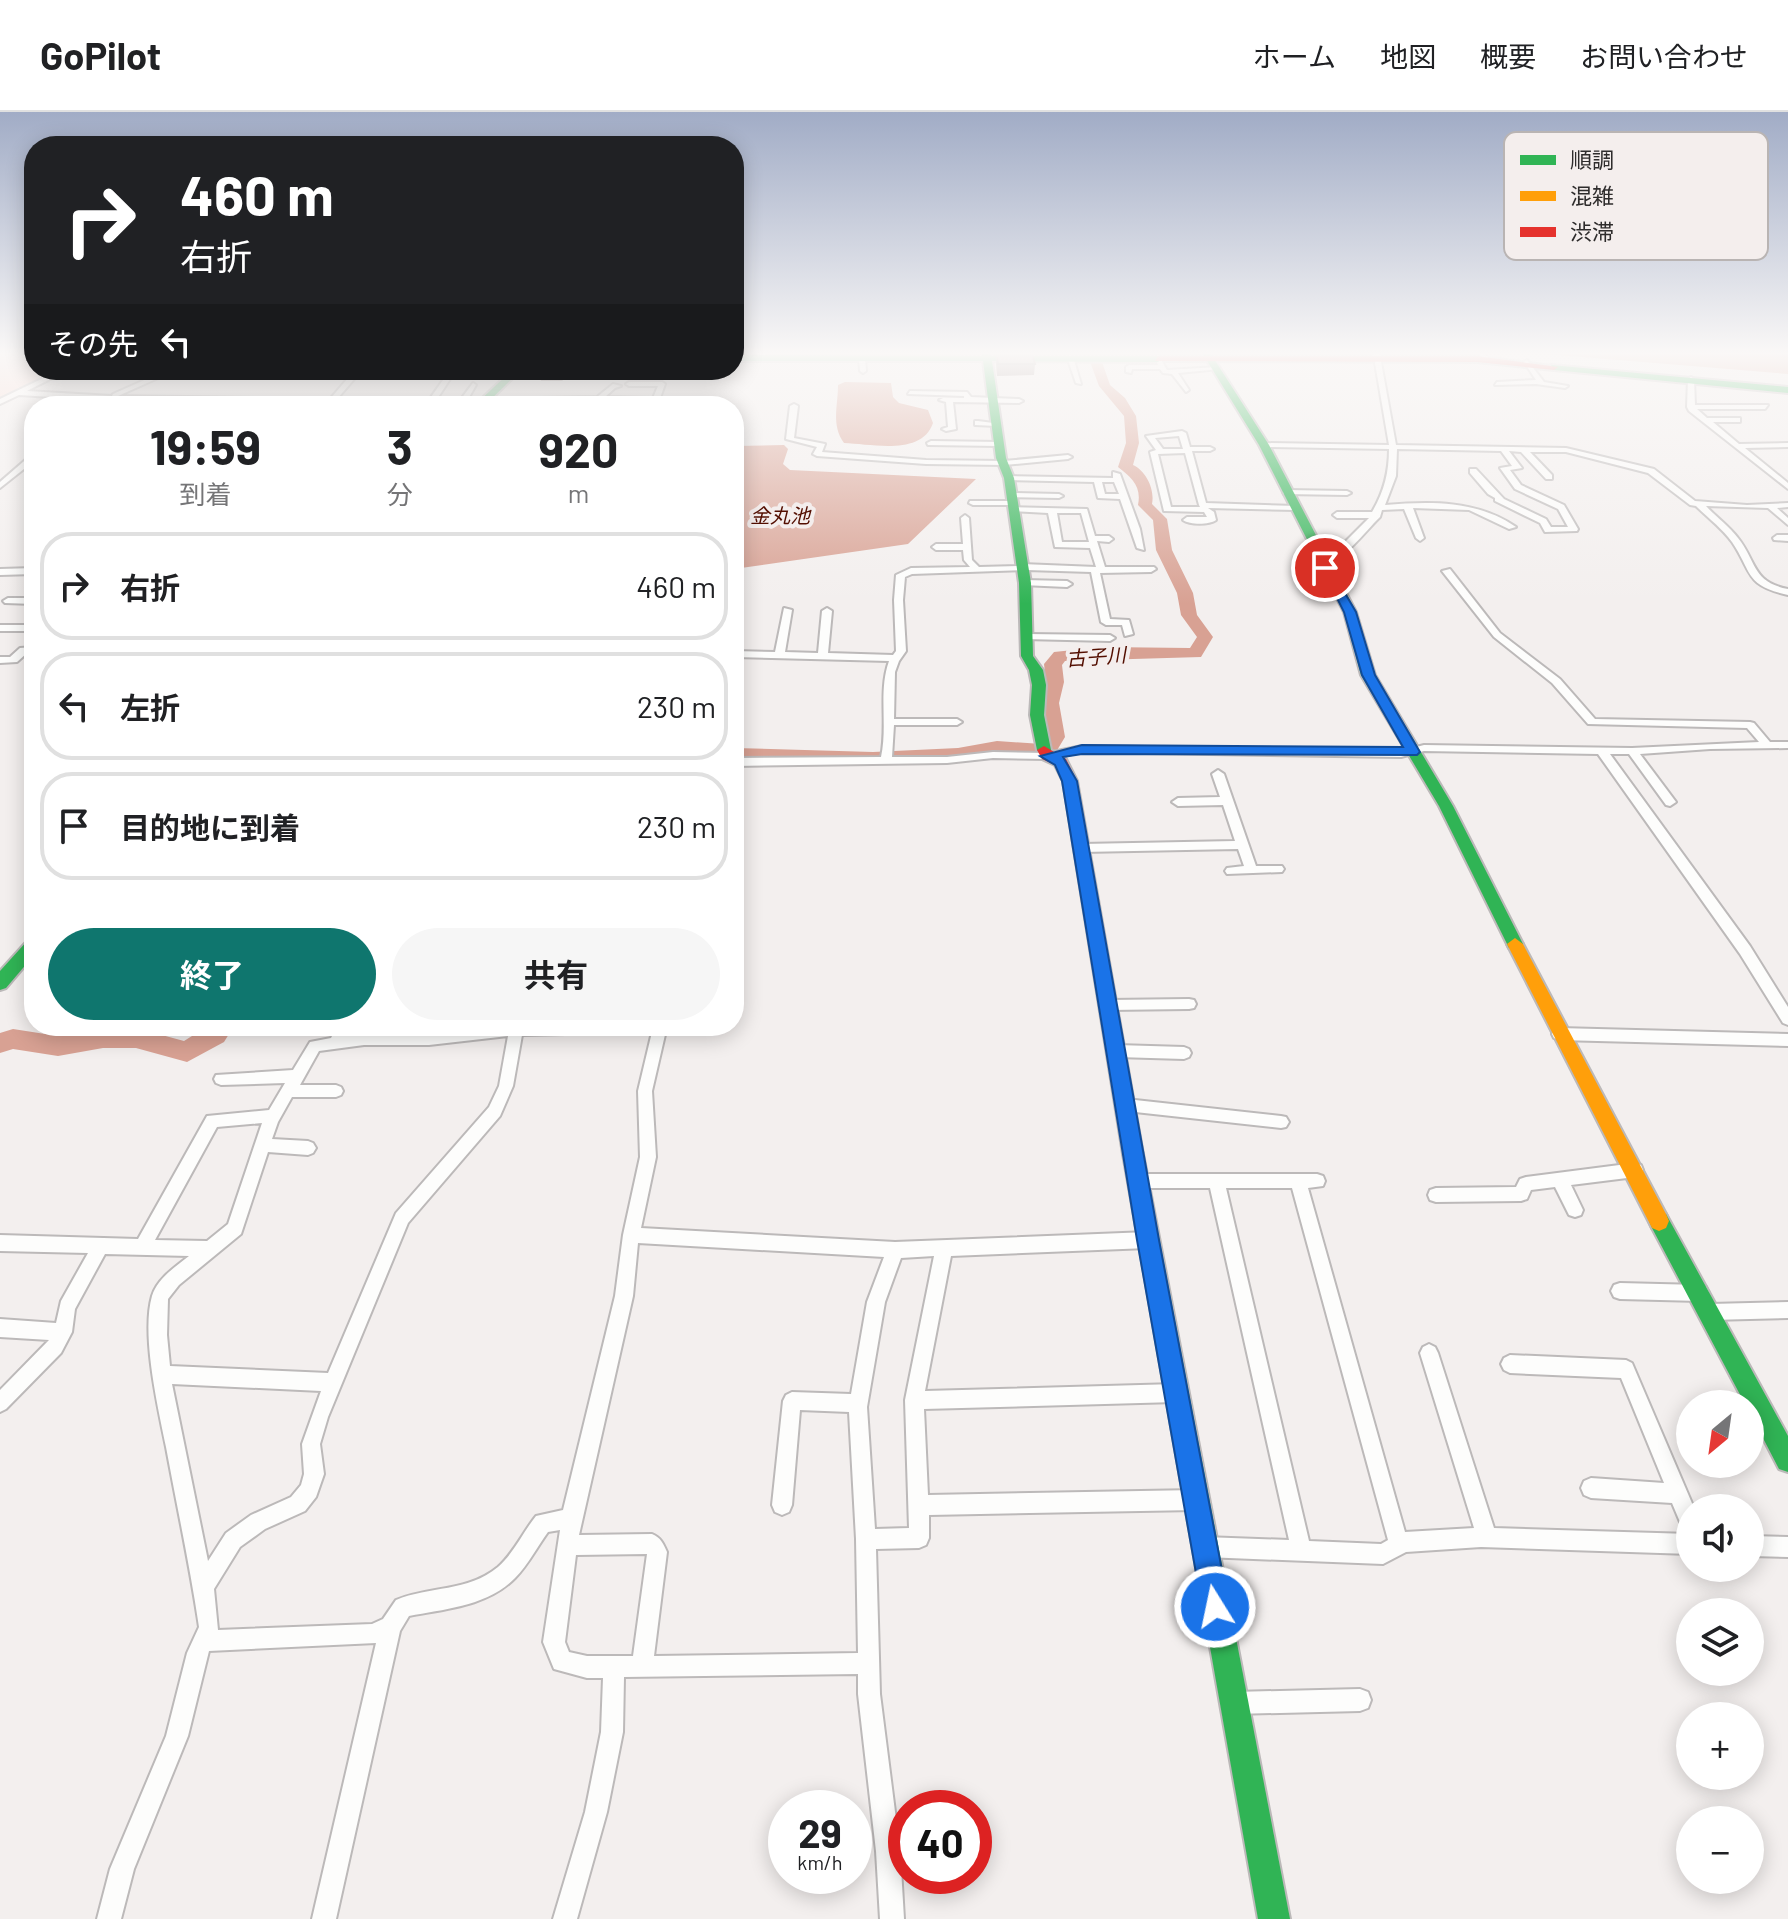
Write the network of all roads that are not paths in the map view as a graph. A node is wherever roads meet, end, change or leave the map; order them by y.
1 (790, 435) edge
2 (996, 435) edge
3 (1151, 435) edge
4 (1183, 435) edge
5 (1258, 435) edge
6 (1392, 435) edge
7 (1725, 435) edge
8 (931, 443) dead end
9 (999, 444) junction
10 (1264, 445) junction
11 (1788, 445) edge
12 (1739, 446) junction
13 (1394, 447) junction
14 (1503, 448) junction
15 (1159, 449) junction
16 (1210, 449) dead end
17 (1523, 449) junction
18 (1187, 450) junction
19 (1068, 457) dead end
20 (1075, 465) dead end
21 (24, 466) edge
22 (1473, 471) dead end
23 (1549, 477) dead end
24 (1076, 480) junction
25 (1098, 480) junction
26 (0, 486) edge
27 (1788, 487) edge
28 (1010, 490) junction
29 (1529, 492) junction
30 (1347, 493) dead end
31 (1059, 496) dead end
32 (1122, 497) junction
33 (1500, 499) junction
34 (1292, 500) junction
35 (973, 503) dead end
36 (1488, 503) dead end
37 (1698, 504) junction
38 (1788, 505) edge
39 (1770, 506) junction
40 (1408, 507) junction
41 (1204, 508) junction
42 (1052, 510) junction
43 (1380, 511) junction
44 (1337, 515) dead end
45 (965, 518) dead end
46 (1187, 520) dead end
47 (1788, 522) edge
48 (1040, 527) dead end
49 (1055, 527) junction
50 (1512, 527) dead end
51 (1420, 538) dead end
52 (1777, 538) dead end
53 (1788, 538) edge
54 (1109, 539) dead end
55 (1090, 541) junction
56 (936, 547) dead end
57 (967, 547) junction
58 (1104, 558) dead end
59 (1321, 562) junction
60 (24, 570) edge
61 (977, 570) junction
62 (1101, 570) junction
63 (1447, 571) dead end
64 (0, 572) edge
65 (1024, 573) junction
66 (1067, 584) dead end
67 (1788, 592) edge
68 (24, 602) edge
69 (12, 604) dead end
70 (787, 610) dead end
71 (827, 611) dead end
72 (0, 628) edge
73 (24, 628) edge
74 (1128, 634) dead end
75 (1027, 637) junction
76 (1110, 638) dead end
77 (24, 653) edge
78 (744, 654) edge
79 (780, 655) junction
80 (823, 655) junction
81 (892, 658) junction
82 (0, 660) edge
83 (13, 660) junction
84 (0, 675) edge
85 (890, 722) junction
86 (957, 722) dead end
87 (1767, 745) junction
88 (1788, 745) edge
89 (1044, 751) junction
90 (1602, 751) junction
91 (1632, 751) junction
92 (1412, 752) junction
93 (887, 758) junction
94 (744, 762) edge
95 (1218, 774) dead end
96 (1227, 801) junction
97 (1178, 802) dead end
98 (1670, 802) dead end
99 (1242, 845) junction
100 (1082, 848) junction
101 (1278, 869) dead end
102 (1251, 870) junction
103 (1231, 871) dead end
104 (24, 955) edge
105 (0, 983) edge
106 (1189, 1004) dead end
107 (1109, 1005) junction
108 (1788, 1019) edge
109 (1559, 1034) junction
110 (339, 1036) edge
111 (398, 1036) edge
112 (515, 1036) edge
113 (658, 1036) edge
114 (1788, 1040) edge
115 (336, 1043) junction
116 (1117, 1051) junction
117 (1184, 1053) dead end
118 (298, 1076) junction
119 (221, 1079) dead end
120 (289, 1091) junction
121 (336, 1091) dead end
122 (1126, 1105) junction
123 (274, 1116) junction
124 (1281, 1122) dead end
125 (262, 1145) junction
126 (308, 1148) dead end
127 (1635, 1170) junction
128 (1138, 1181) junction
129 (1216, 1181) junction
130 (1298, 1181) junction
131 (1317, 1181) dead end
132 (1560, 1181) junction
133 (1436, 1195) dead end
134 (1575, 1210) dead end
135 (631, 1235) junction
136 (1148, 1240) junction
137 (0, 1243) edge
138 (100, 1247) junction
139 (944, 1247) junction
140 (142, 1248) junction
141 (211, 1249) junction
142 (895, 1250) junction
143 (1620, 1291) dead end
144 (1700, 1293) junction
145 (1788, 1310) edge
146 (1710, 1312) junction
147 (0, 1328) edge
148 (63, 1332) junction
149 (1429, 1353) dead end
150 (1510, 1364) dead end
151 (162, 1375) junction
152 (333, 1382) junction
153 (1176, 1393) junction
154 (914, 1400) junction
155 (0, 1403) edge
156 (858, 1403) junction
157 (1788, 1460) edge
158 (1591, 1488) dead end
159 (1678, 1494) joint
160 (1196, 1500) junction
161 (782, 1505) dead end
162 (919, 1505) junction
163 (571, 1519) junction
164 (1487, 1537) junction
165 (866, 1539) junction
166 (1676, 1544) edge
167 (569, 1545) junction
168 (1399, 1545) junction
169 (1764, 1546) edge
170 (1204, 1547) junction
171 (1788, 1547) edge
172 (1301, 1551) junction
173 (203, 1587) junction
174 (390, 1627) junction
175 (203, 1641) junction
176 (868, 1663) junction
177 (642, 1666) junction
178 (614, 1667) junction
179 (1360, 1700) dead end
180 (1233, 1703) junction
181 (109, 1919) edge
182 (324, 1919) edge
183 (565, 1919) edge
184 (892, 1919) edge
185 (1274, 1919) edge

1 - 28 street
2 - 9 street
3 - 15 street
4 - 18 street
5 - 10 street
6 - 13 street
7 - 12 street
8 - 9 street
9 - 28 street
10 - 13 street
10 - 34 street
11 - 12 street
12 - 27 street
13 - 14 street
13 - 43 street
14 - 17 street
14 - 29 street
15 - 18 street
15 - 41 street
16 - 18 street
17 - 23 street
17 - 37 street
18 - 41 street
19 - 28 street
20 - 24 street
21 - 26 street
22 - 33 street
24 - 25 street
24 - 28 street
25 - 32 street
25 - 32 street
28 - 31 street
28 - 35 street
28 - 42 street
28 - 65 street
29 - 33 street
29 - 33 street
30 - 34 street
32 - 62 street
33 - 36 street
34 - 41 street
34 - 59 street
37 - 39 street
37 - 67 street
38 - 39 street
39 - 47 street
40 - 43 street
40 - 50 street
40 - 51 street
41 - 46 street
42 - 49 street
42 - 55 street
43 - 44 street
43 - 59 street
45 - 57 street
48 - 49 street
49 - 55 street
52 - 53 street
54 - 55 street
55 - 62 street
56 - 57 street
57 - 61 street
58 - 62 street
59 - 92 street
60 - 64 street
61 - 65 street
61 - 81 street
62 - 65 street
62 - 74 street
63 - 87 street
65 - 66 street
65 - 75 street
68 - 69 street
70 - 79 street
71 - 80 street
72 - 73 street
75 - 76 street
75 - 89 street
77 - 83 street
78 - 79 street
79 - 80 street
80 - 81 street
81 - 85 street
82 - 83 street
83 - 84 street
85 - 86 street
85 - 93 street
87 - 88 street
87 - 91 street
89 - 92 street
89 - 93 street
89 - 100 street
90 - 91 street
90 - 92 street
90 - 108 street
91 - 98 street
92 - 109 street
93 - 94 street
95 - 96 street
96 - 97 street
96 - 99 street
99 - 100 street
99 - 102 street
100 - 107 street
101 - 102 street
102 - 103 street
104 - 105 street
106 - 107 street
107 - 116 street
109 - 114 street
109 - 127 street
110 - 115 street
111 - 115 street
112 - 152 street
113 - 135 street
115 - 118 street
116 - 117 street
116 - 122 street
118 - 119 street
118 - 120 street
120 - 121 street
120 - 123 street
122 - 124 street
122 - 128 street
123 - 125 street
123 - 140 street
125 - 126 street
125 - 141 street
127 - 132 street
127 - 144 street
128 - 129 street
128 - 136 street
129 - 130 street
129 - 172 street
130 - 131 street
130 - 168 street
132 - 133 street
132 - 134 street
135 - 142 street
135 - 163 street
136 - 139 street
136 - 153 street
137 - 138 street
138 - 140 street
138 - 148 street
139 - 142 street
139 - 154 street
140 - 141 street
141 - 151 street
142 - 156 street
143 - 144 street
144 - 146 street
145 - 146 street
146 - 157 street
147 - 148 street
148 - 155 street
149 - 164 street
150 - 159 street
151 - 152 street
151 - 173 street
152 - 173 street
153 - 154 street
153 - 160 street
154 - 162 street
156 - 161 street
156 - 165 street
158 - 159 street
160 - 162 street
160 - 170 street
162 - 165 street
163 - 167 street
163 - 174 street
164 - 166 street
164 - 168 street
165 - 176 street
167 - 177 street
167 - 178 street
168 - 172 street
169 - 171 street
170 - 172 street
170 - 180 street
173 - 175 street
174 - 175 street
174 - 182 street
175 - 181 street
176 - 177 street
176 - 184 street
177 - 178 street
178 - 183 street
179 - 180 street
180 - 185 street

